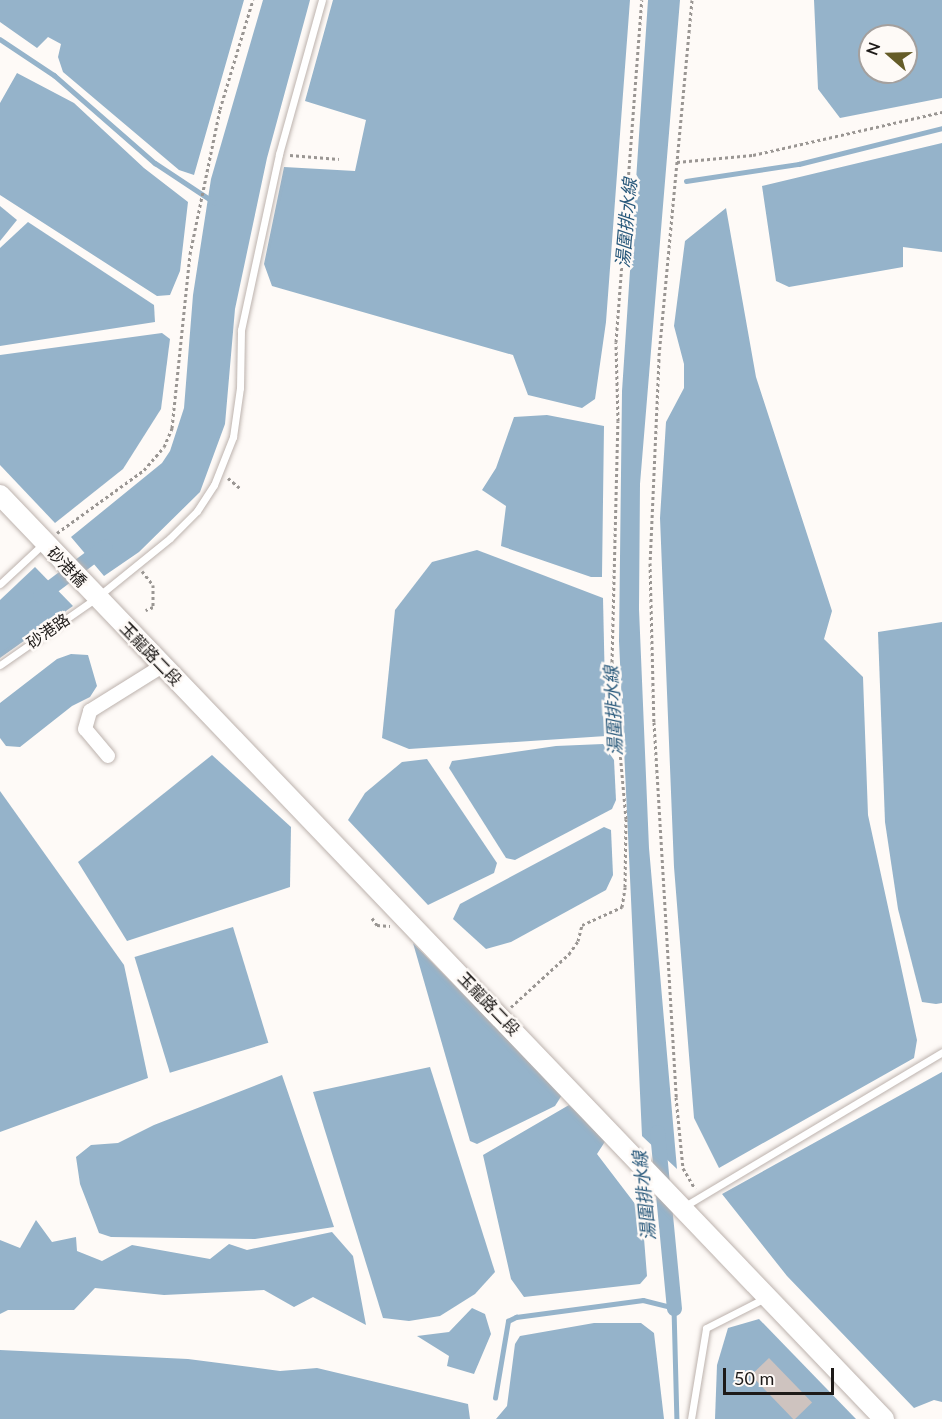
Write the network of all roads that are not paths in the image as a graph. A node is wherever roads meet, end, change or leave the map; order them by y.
1 (322, 0) edge
2 (0, 495) edge
3 (44, 543) junction
4 (0, 584) edge
5 (93, 595) junction
6 (0, 665) edge
7 (162, 666) junction
8 (108, 756) dead end
9 (942, 1052) edge
10 (683, 1208) junction
11 (767, 1297) junction
12 (692, 1419) edge
13 (884, 1419) edge

1 - 5 lane, 砂港路
2 - 3 main road, 砂港橋
3 - 4 lane
3 - 5 main road, 砂港橋
5 - 6 lane, 砂港路
5 - 7 main road, 玉龍路二段
7 - 8 street
7 - 10 main road, 玉龍路二段
9 - 10 lane
10 - 11 main road, 玉龍路二段
11 - 12 lane
11 - 13 main road, 玉龍路二段

